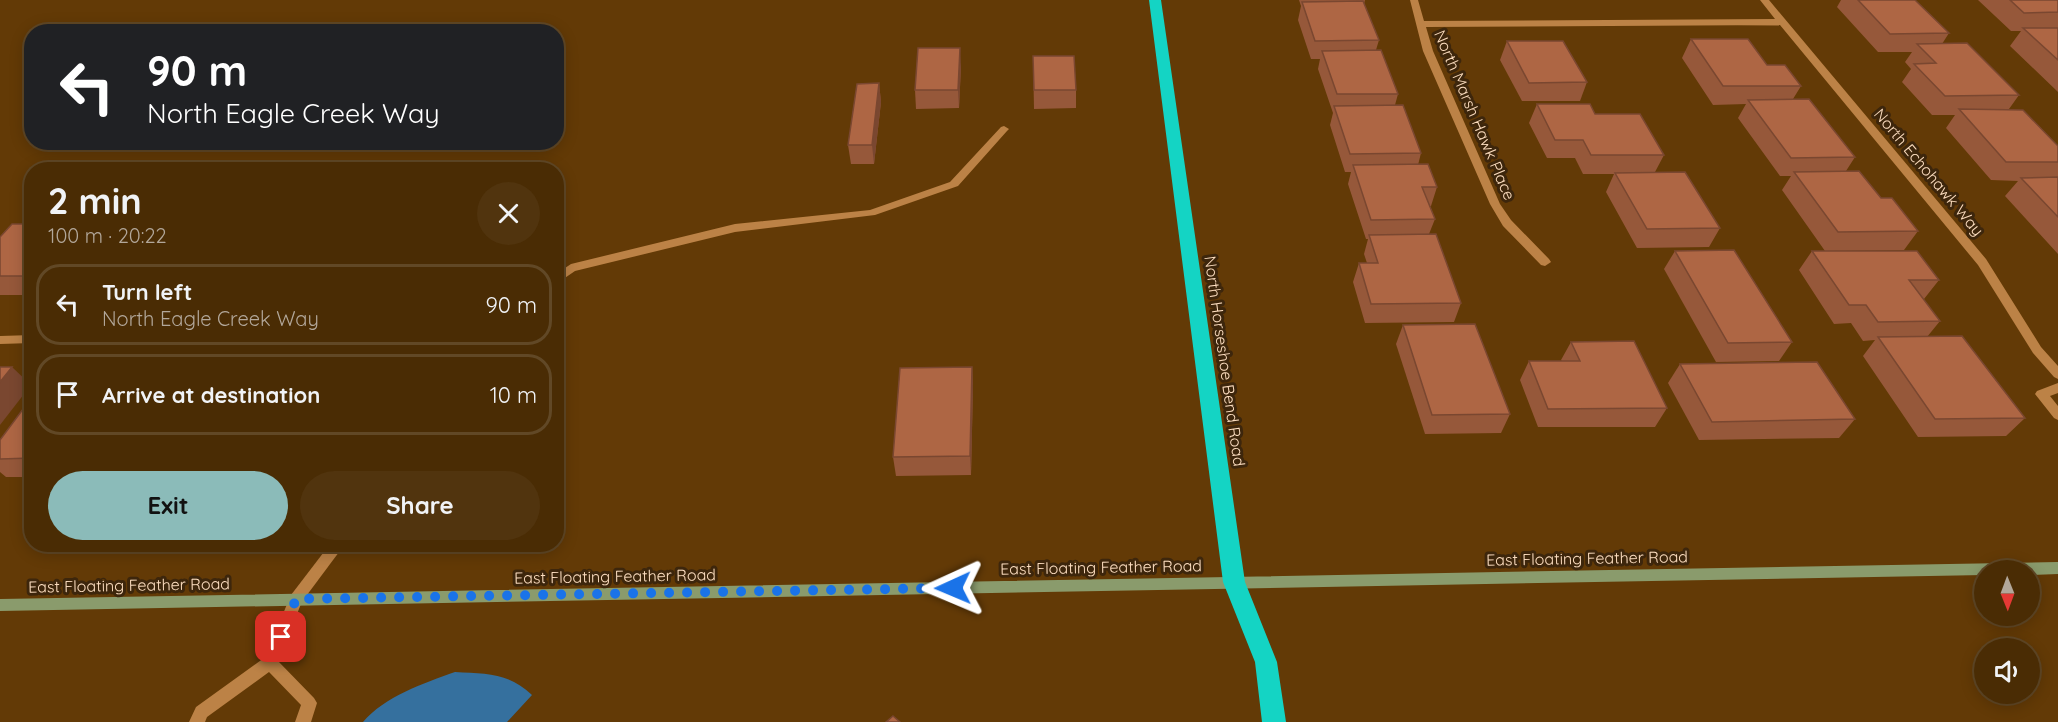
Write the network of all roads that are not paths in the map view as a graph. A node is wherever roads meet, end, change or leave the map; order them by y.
1 (1155, 0) edge
2 (1414, 0) edge
3 (1764, 0) edge
4 (1782, 22) junction
5 (1420, 24) junction
6 (1004, 129) dead end
7 (1545, 262) dead end
8 (564, 274) edge
9 (24, 339) edge
10 (0, 340) edge
11 (2058, 374) edge
12 (2058, 388) edge
13 (2058, 415) edge
14 (332, 552) edge
15 (2058, 568) edge
16 (1234, 582) junction
17 (296, 599) junction
18 (0, 605) edge
19 (270, 663) junction
20 (197, 722) edge
21 (303, 722) edge
22 (1274, 722) edge

1 - 16 highway, North Horseshoe Bend Road
2 - 5 street, North Marsh Hawk Place
3 - 4 street, North Echohawk Way
4 - 5 street
4 - 11 street, North Echohawk Way
5 - 7 street, North Marsh Hawk Place
6 - 8 street
9 - 10 street
12 - 13 street
14 - 17 street
15 - 16 street, East Floating Feather Road
16 - 17 street, East Floating Feather Road
16 - 22 highway, North Horseshoe Bend Road
17 - 18 street, East Floating Feather Road
17 - 19 street
19 - 20 street
19 - 21 street

